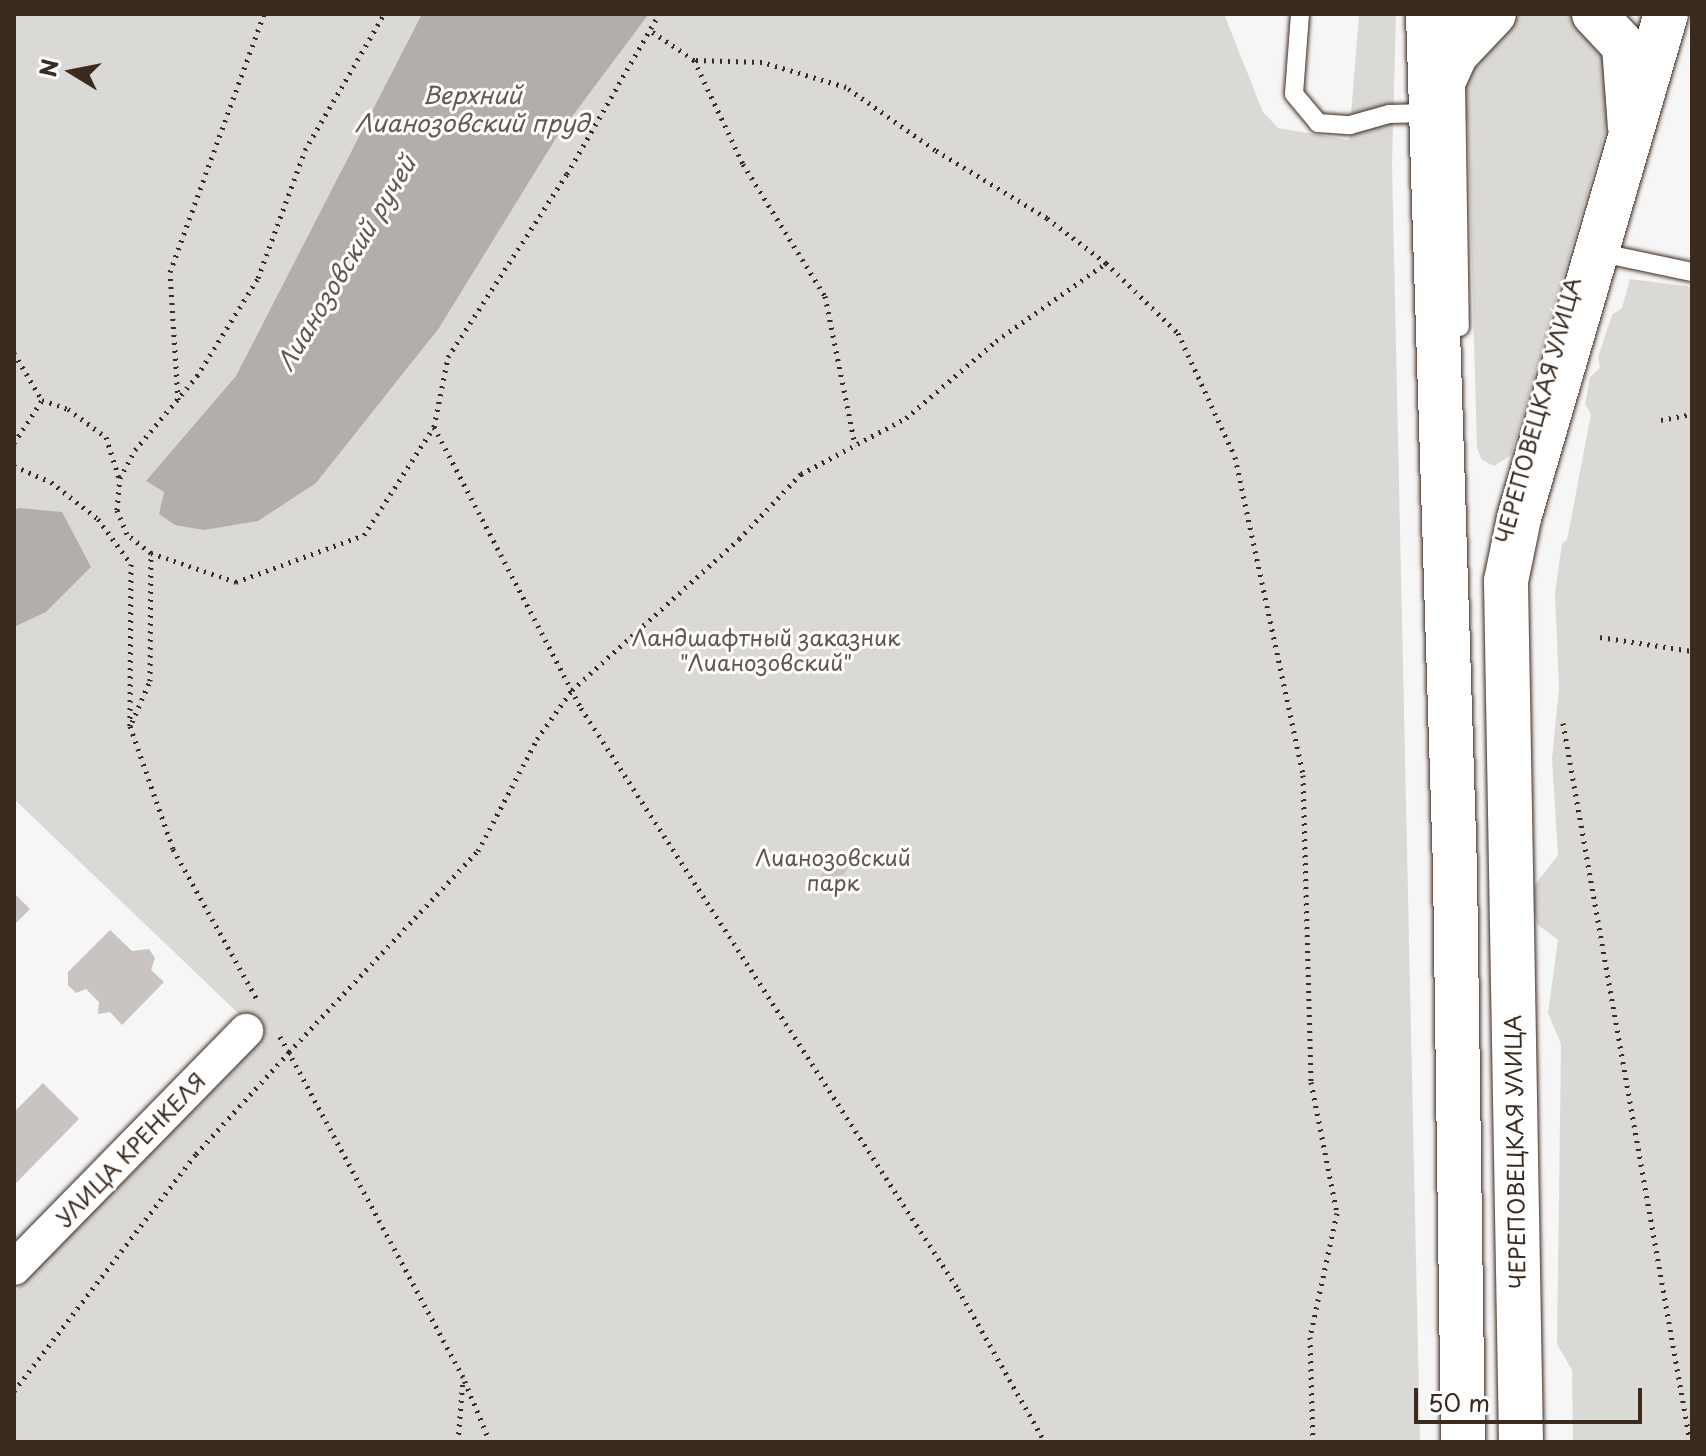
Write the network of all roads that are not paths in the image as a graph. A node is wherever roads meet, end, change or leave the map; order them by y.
1 (1300, 14) edge
2 (1428, 14) edge
3 (1494, 14) edge
4 (1594, 14) edge
5 (1648, 14) edge
6 (1666, 14) edge
7 (1455, 34) edge
8 (1629, 84) junction
9 (1429, 113) junction
10 (1630, 137) junction
11 (1597, 252) junction
12 (1692, 272) edge
13 (1460, 350) dead end
14 (1461, 397) dead end
15 (1508, 862) junction
16 (1455, 869) junction
17 (246, 1031) dead end
18 (14, 1268) edge
19 (1463, 1442) edge
20 (1521, 1442) edge

1 - 9 lane
2 - 9 main road, ЧЕРЕПОВЕЦКАЯ УЛИЦА
3 - 7 main road
4 - 8 main road
5 - 8 lane, ЧЕРЕПОВЕЦКАЯ УЛИЦА
6 - 10 main road, ЧЕРЕПОВЕЦКАЯ УЛИЦА
7 - 9 main road
7 - 13 lane
8 - 10 main road
8 - 15 lane, ЧЕРЕПОВЕЦКАЯ УЛИЦА
9 - 16 main road, ЧЕРЕПОВЕЦКАЯ УЛИЦА
10 - 11 main road, ЧЕРЕПОВЕЦКАЯ УЛИЦА
11 - 12 lane
11 - 15 main road, ЧЕРЕПОВЕЦКАЯ УЛИЦА
14 - 16 lane, ЧЕРЕПОВЕЦКАЯ УЛИЦА
15 - 20 main road, ЧЕРЕПОВЕЦКАЯ УЛИЦА
16 - 19 main road, ЧЕРЕПОВЕЦКАЯ УЛИЦА
17 - 18 street, УЛИЦА КРЕНКЕЛЯ

